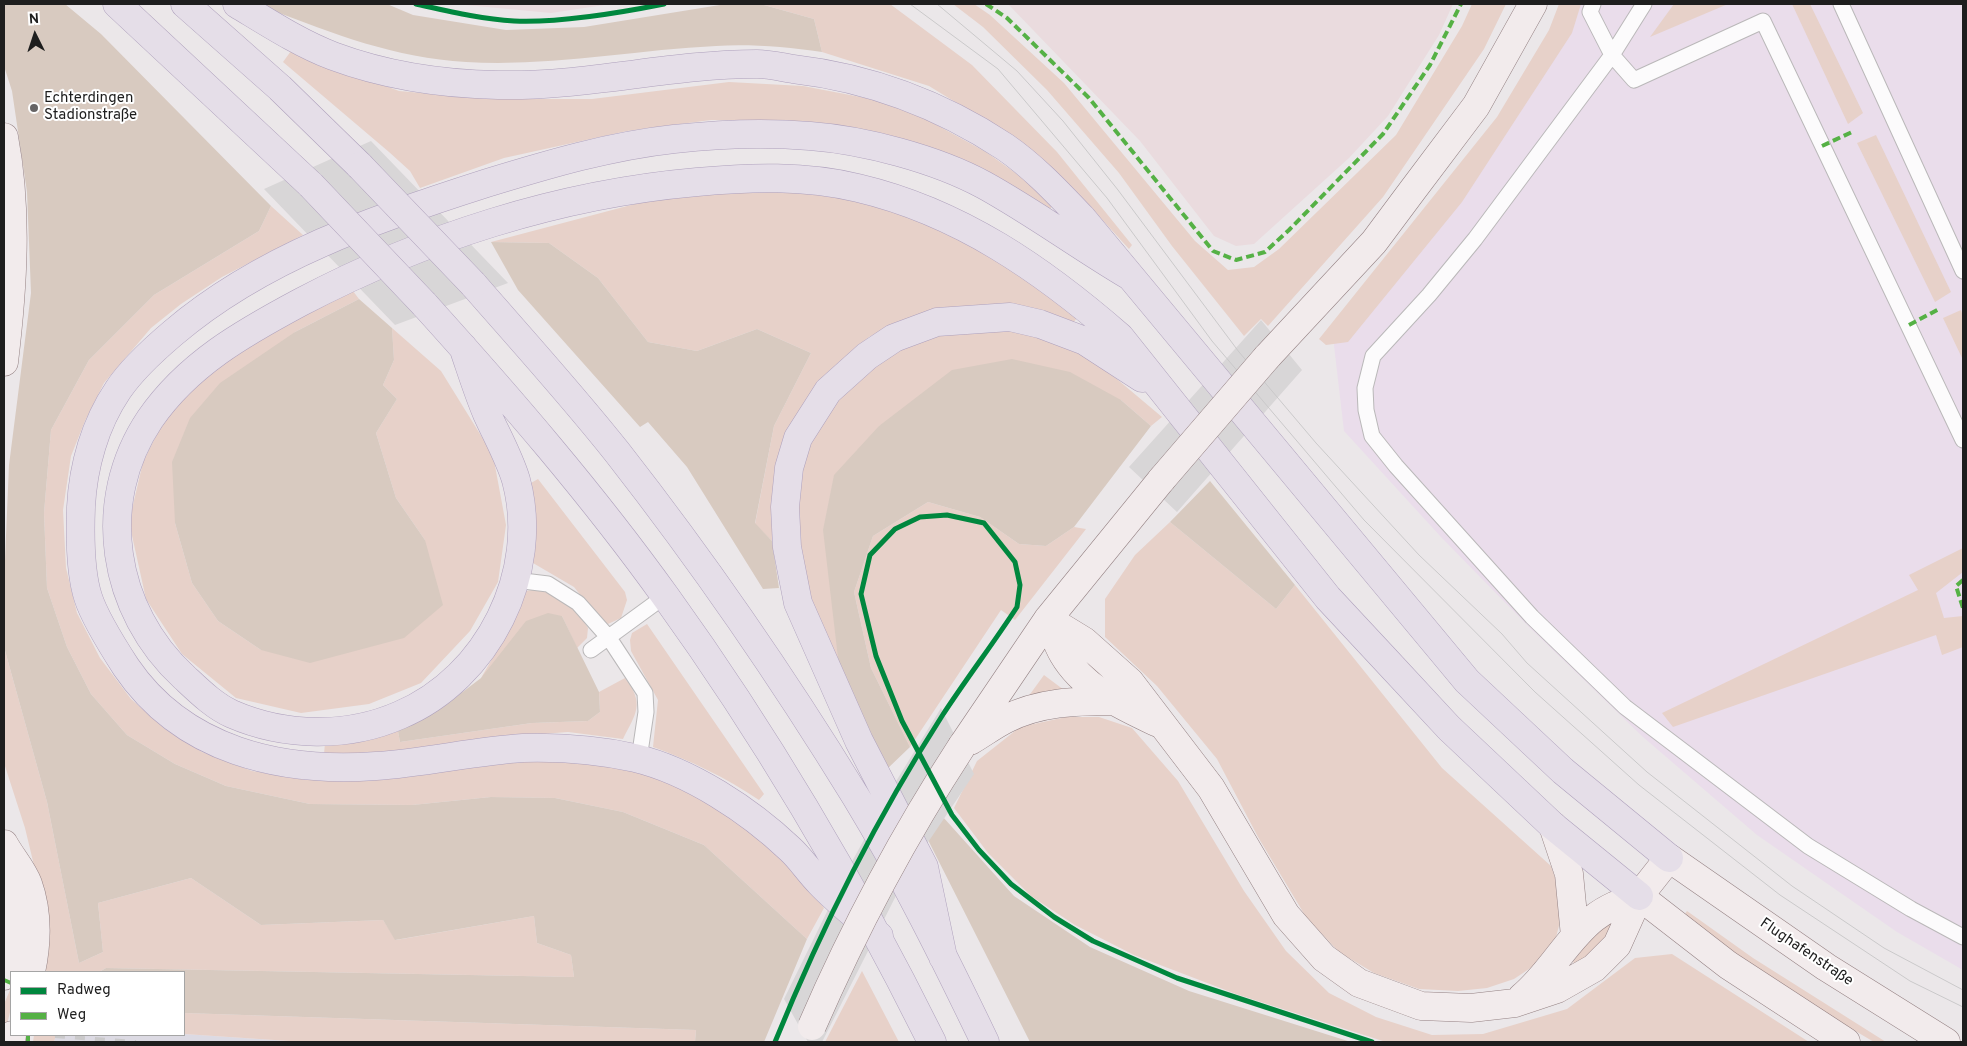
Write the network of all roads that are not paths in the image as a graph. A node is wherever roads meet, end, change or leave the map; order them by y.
1 (117, 4) edge
2 (185, 4) edge
3 (237, 4) edge
4 (1533, 4) edge
5 (1593, 4) edge
6 (1644, 4) edge
7 (1841, 4) edge
8 (1612, 55) junction
9 (4, 137) edge
10 (1963, 271) edge
11 (1128, 275) junction
12 (464, 348) junction
13 (4, 362) edge
14 (1170, 401) junction
15 (1963, 440) edge
16 (515, 580) junction
17 (665, 596) junction
18 (1048, 619) junction
19 (609, 638) junction
20 (591, 650) dead end
21 (1112, 701) junction
22 (1164, 726) junction
23 (962, 746) junction
24 (639, 759) junction
25 (1553, 826) junction
26 (4, 844) edge
27 (4, 854) edge
28 (1670, 858) junction
29 (1639, 896) junction
30 (6, 912) edge
31 (879, 936) junction
32 (1576, 936) junction
33 (1963, 937) edge
34 (943, 957) junction
35 (31, 971) edge
36 (4, 976) edge
37 (1515, 1003) junction
38 (808, 1034) edge
39 (1940, 1039) edge
40 (1963, 1039) edge
41 (932, 1042) edge
42 (985, 1042) edge
43 (1846, 1042) edge

1 - 12 highway, bridge
2 - 34 highway, bridge
3 - 11 highway
4 - 18 main road, bridge
5 - 8 lane
6 - 8 lane
7 - 10 lane
8 - 15 lane
8 - 33 lane
9 - 13 main road
11 - 24 highway
11 - 28 highway
12 - 16 highway
12 - 17 highway
14 - 16 highway
14 - 25 highway
14 - 34 highway
16 - 19 lane
17 - 19 lane
17 - 31 highway
18 - 21 main road
18 - 22 main road
18 - 23 main road
19 - 20 lane
19 - 24 lane
21 - 22 main road
21 - 23 main road
22 - 37 main road
23 - 38 main road, bridge
24 - 31 highway
25 - 29 highway
25 - 32 main road
26 - 35 main road
27 - 30 main road
28 - 29 main road
28 - 39 main road, Flughafenstraße
29 - 32 main road
29 - 37 main road
29 - 43 main road
30 - 36 main road
31 - 41 highway
32 - 37 main road
34 - 42 highway
39 - 40 lane

